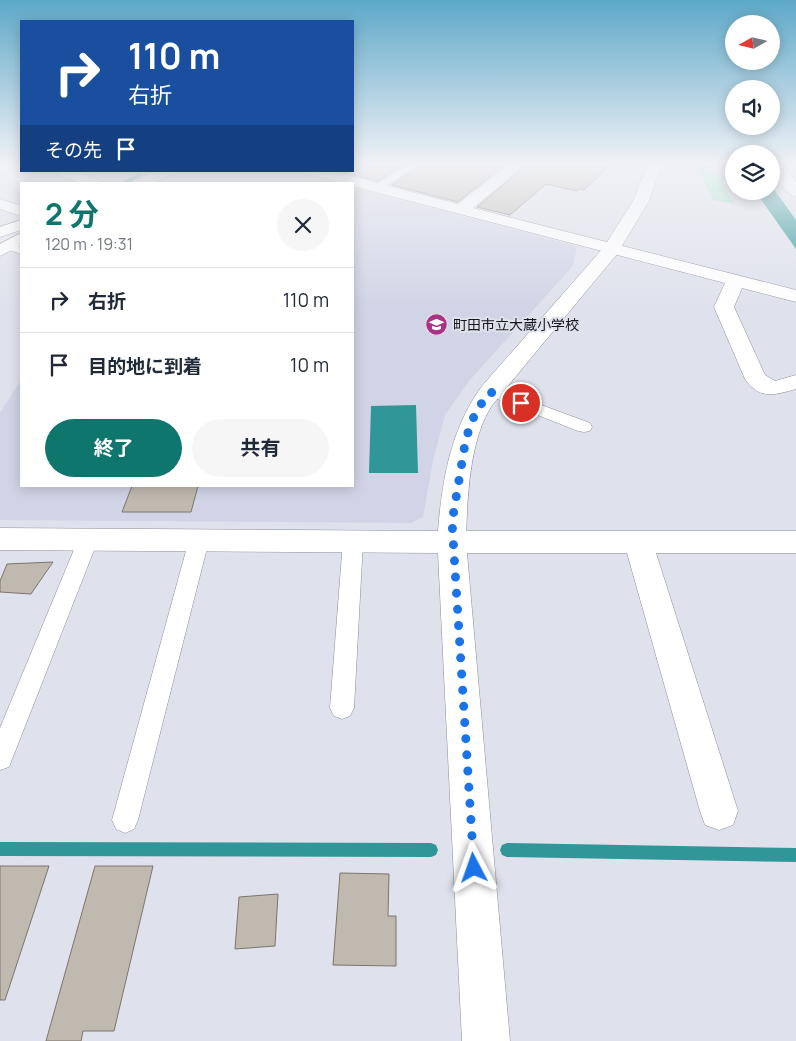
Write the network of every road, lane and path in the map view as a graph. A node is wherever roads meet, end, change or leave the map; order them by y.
1 (466, 212) edge
2 (635, 212) edge
3 (20, 227) edge
4 (10, 244) edge
5 (611, 250) junction
6 (735, 282) junction
7 (796, 297) edge
8 (796, 382) edge
9 (490, 392) junction
10 (584, 427) dead end
11 (0, 539) edge
12 (88, 540) junction
13 (199, 540) junction
14 (353, 541) junction
15 (452, 542) junction
16 (638, 542) junction
17 (796, 542) edge
18 (342, 708) dead end
19 (0, 758) edge
20 (719, 811) dead end
21 (125, 820) dead end
22 (486, 1041) edge

1 - 5 street
2 - 5 street
3 - 4 street
5 - 6 street
5 - 9 street
6 - 7 street
6 - 8 street
9 - 10 lane
9 - 15 street
11 - 12 street
12 - 13 street
12 - 19 lane
13 - 14 street
13 - 21 lane
14 - 15 street
14 - 18 lane
15 - 16 street
15 - 22 street
16 - 17 street
16 - 20 street

